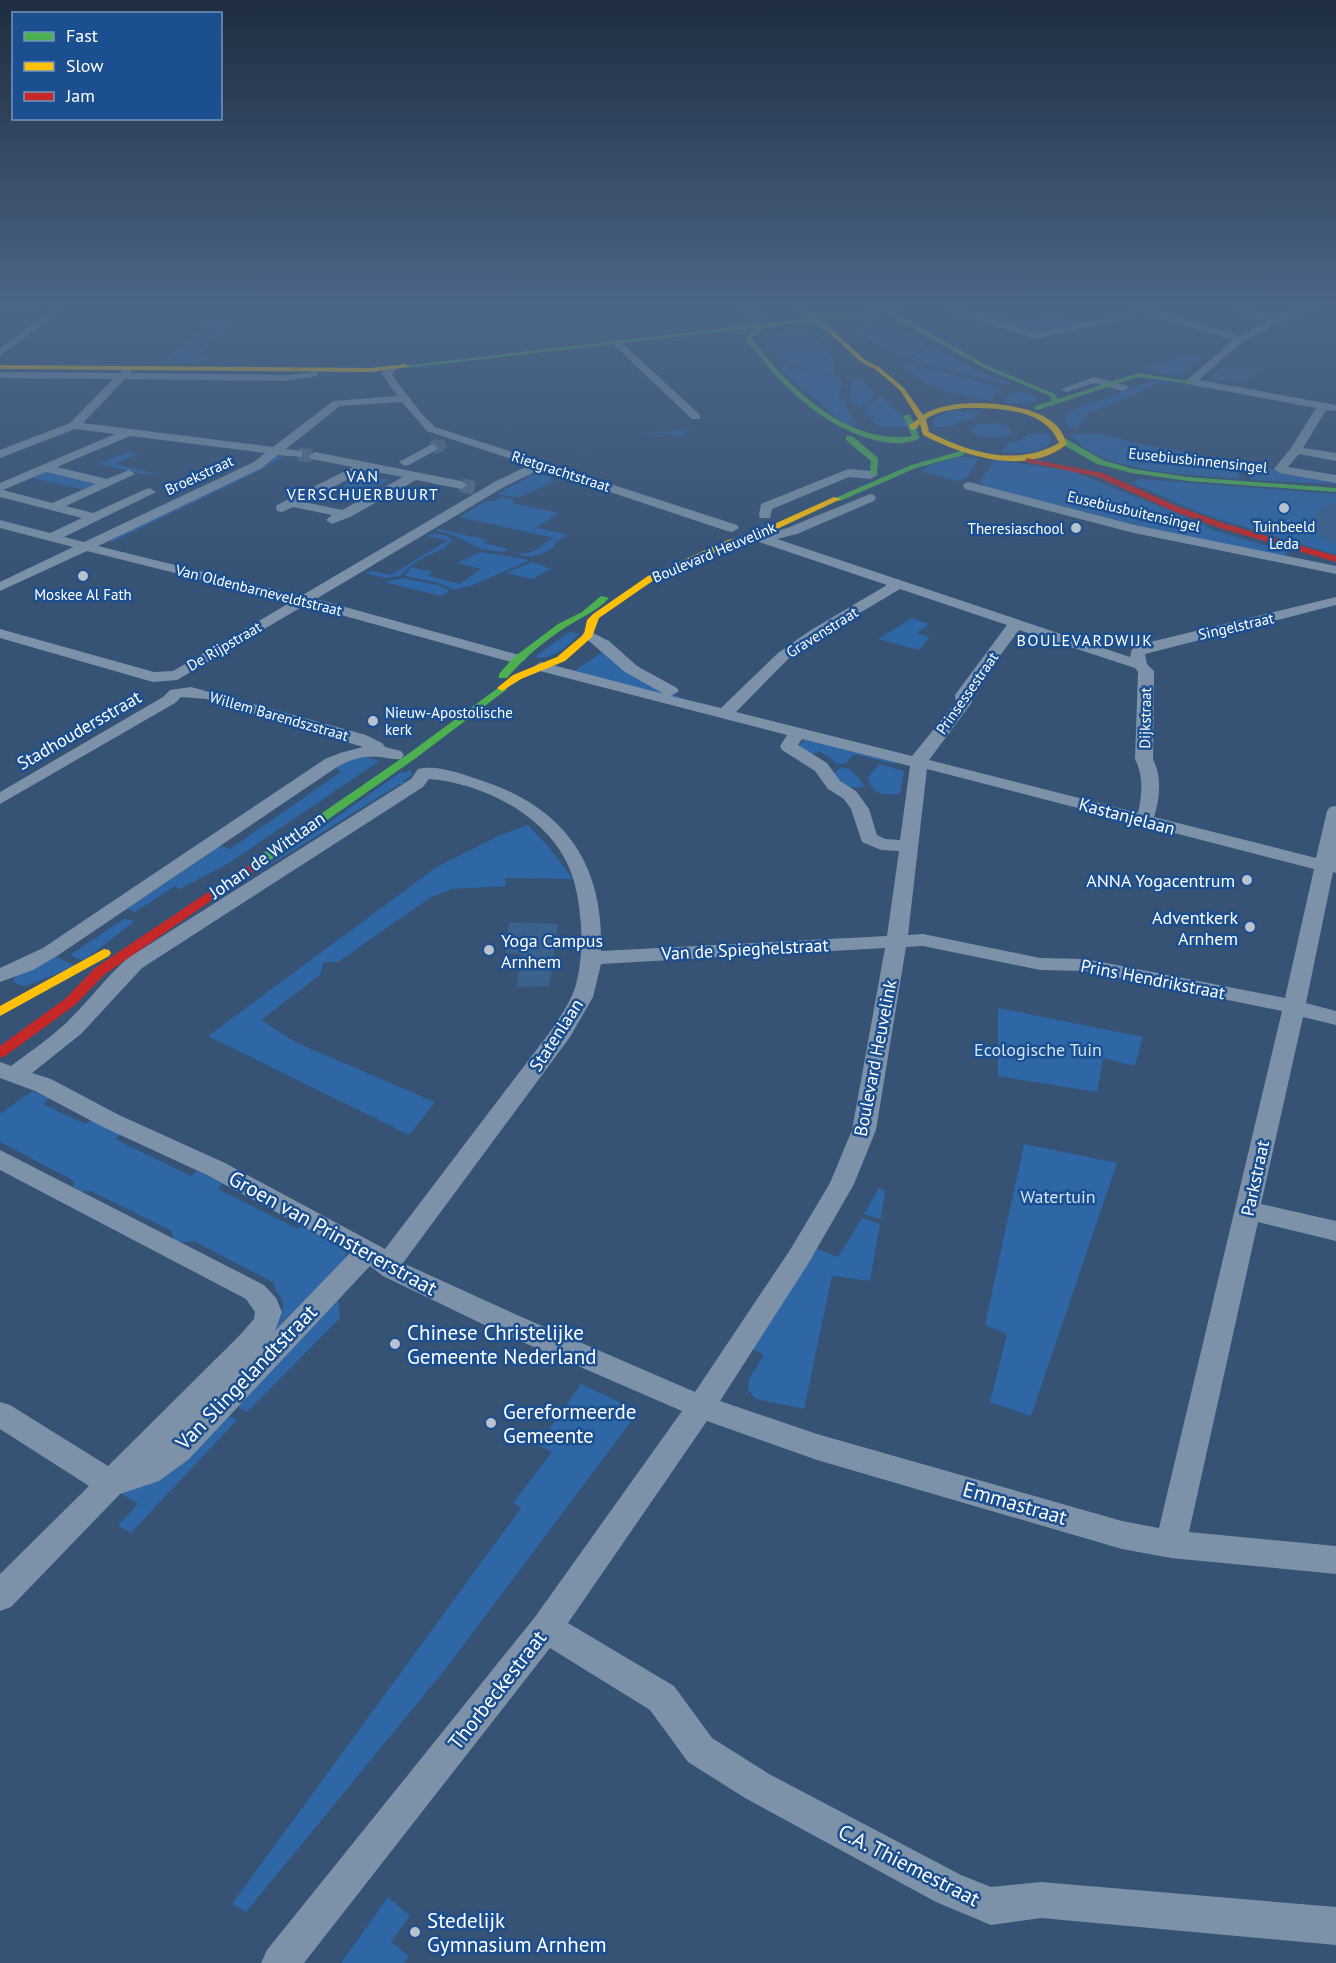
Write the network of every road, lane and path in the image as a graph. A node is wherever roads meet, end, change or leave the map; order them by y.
1 (103, 396) edge
2 (404, 396) edge
3 (673, 396) edge
4 (802, 396) edge
5 (904, 396) edge
6 (941, 396) dead end
7 (1053, 396) edge
8 (1066, 396) edge
9 (1080, 396) edge
10 (1102, 396) edge
11 (1266, 396) edge
12 (406, 399) junction
13 (1092, 399) junction
14 (1056, 403) junction
15 (979, 405) junction
16 (1323, 406) junction
17 (1336, 408) edge
18 (1010, 410) junction
19 (827, 416) junction
20 (696, 417) dead end
21 (74, 425) junction
22 (1055, 426) junction
23 (130, 432) junction
24 (917, 434) junction
25 (458, 438) junction
26 (849, 438) junction
27 (1063, 441) junction
28 (445, 443) tunnel mouth
29 (432, 448) tunnel mouth
30 (1296, 450) junction
31 (277, 452) junction
32 (966, 453) junction
33 (0, 454) edge
34 (298, 454) tunnel mouth
35 (315, 456) tunnel mouth
36 (1336, 457) edge
37 (1015, 458) junction
38 (540, 465) junction
39 (364, 466) junction
40 (397, 467) junction
41 (46, 468) junction
42 (129, 474) dead end
43 (872, 474) junction
44 (414, 476) junction
45 (1336, 479) edge
46 (6, 482) edge
47 (108, 483) junction
48 (461, 485) tunnel mouth
49 (969, 486) dead end
50 (1336, 490) edge
51 (150, 492) dead end
52 (0, 493) edge
53 (137, 498) junction
54 (55, 506) junction
55 (171, 506) junction
56 (345, 514) junction
57 (94, 517) junction
58 (332, 520) dead end
59 (0, 524) edge
60 (748, 531) junction
61 (52, 537) junction
62 (87, 547) junction
63 (1303, 550) junction
64 (1336, 559) edge
65 (1293, 562) junction
66 (1336, 570) edge
67 (899, 584) junction
68 (0, 587) edge
69 (304, 601) junction
70 (1336, 602) edge
71 (1016, 624) junction
72 (561, 626) junction
73 (0, 633) edge
74 (589, 635) junction
75 (1138, 658) junction
76 (518, 659) junction
77 (541, 667) junction
78 (176, 693) joint
79 (704, 707) junction
80 (726, 713) junction
81 (798, 733) junction
82 (378, 751) junction
83 (410, 761) junction
84 (919, 764) junction
85 (0, 799) edge
86 (1336, 812) edge
87 (1144, 820) junction
88 (909, 846) junction
89 (1329, 867) edge
90 (897, 940) junction
91 (592, 958) junction
92 (0, 975) edge
93 (0, 982) edge
94 (10, 1005) edge
95 (1294, 1008) junction
96 (1336, 1018) edge
97 (48, 1019) junction
98 (0, 1053) edge
99 (6, 1073) edge
100 (0, 1159) edge
101 (1248, 1209) junction
102 (1336, 1231) edge
103 (378, 1257) junction
104 (701, 1407) junction
105 (0, 1414) edge
106 (111, 1484) junction
107 (1171, 1544) junction
108 (1336, 1560) edge
109 (0, 1596) edge
110 (546, 1628) junction
111 (1336, 1926) edge
112 (280, 1963) edge

1 - 21 street
2 - 12 street, Rietgrachtstraat
3 - 20 street
4 - 19 main road
5 - 24 main road
6 - 15 main road
7 - 14 main road
8 - 14 main road
9 - 13 main road
10 - 13 main road
11 - 16 street
12 - 25 street, Rietgrachtstraat
12 - 31 street, Broekstraat
13 - 22 main road
14 - 18 main road
15 - 18 main road
15 - 24 main road
16 - 17 street
16 - 30 street
18 - 22 main road
19 - 24 main road
19 - 26 main road
21 - 23 street
21 - 33 street
22 - 27 main road
23 - 31 street
23 - 41 street
24 - 26 main road
24 - 32 main road
24 - 32 main road
24 - 43 main road, Boulevard Heuvelink
25 - 28 street
25 - 38 street, Rietgrachtstraat
26 - 43 main road
27 - 37 main road
27 - 50 main road, Eusebiusbinnensingel
29 - 40 street
30 - 36 street
30 - 45 street, Eusebiusbinnensingel
31 - 34 street
31 - 55 street, Broekstraat
32 - 37 main road
32 - 60 main road, Boulevard Heuvelink
35 - 39 street
37 - 63 main road, Eusebiusbuitensingel
38 - 60 street, Rietgrachtstraat
38 - 69 street, De Rijpstraat
39 - 40 street
39 - 56 street
40 - 44 street
41 - 46 street
41 - 47 street
42 - 47 street
43 - 60 main road, Boulevard Heuvelink
44 - 48 street
44 - 56 street
47 - 54 street
49 - 65 street, Eusebiusbuitensingel
51 - 53 street
52 - 54 street
53 - 55 street
53 - 57 street
54 - 57 street
55 - 62 street, Broekstraat
56 - 58 street
57 - 61 street
59 - 61 street, Van Oldenbarneveldtstraat
60 - 67 street, Rietgrachtstraat
60 - 72 main road, Boulevard Heuvelink
60 - 74 main road, Boulevard Heuvelink
61 - 62 street, Van Oldenbarneveldtstraat
62 - 68 street, Broekstraat
62 - 69 street, Van Oldenbarneveldtstraat
63 - 64 main road, Eusebiusbuitensingel
63 - 65 street
65 - 66 street, Eusebiusbuitensingel
67 - 71 street, Rietgrachtstraat
67 - 80 street, Gravenstraat
69 - 73 street, De Rijpstraat
69 - 76 street, Van Oldenbarneveldtstraat
70 - 75 street, Singelstraat
71 - 75 street, Rietgrachtstraat
71 - 84 street, Prinsessestraat
72 - 74 main road
72 - 76 main road, Boulevard Heuvelink
74 - 77 main road, Boulevard Heuvelink
74 - 79 street
75 - 87 street, Dijkstraat
76 - 77 main road
76 - 83 main road, Johan de Wittlaan
77 - 79 street
77 - 83 main road, Johan de Wittlaan
78 - 82 street, Willem Barendszstraat
78 - 85 street, Stadhoudersstraat
79 - 80 street
80 - 81 street
81 - 84 street
81 - 88 street
82 - 83 street
82 - 92 street
83 - 91 street, Statenlaan
83 - 94 main road, Johan de Wittlaan
83 - 97 main road, Johan de Wittlaan
83 - 99 street, Johan de Wittlaan
84 - 87 street, Kastanjelaan
84 - 88 street, Boulevard Heuvelink
86 - 89 street, Parkstraat
87 - 89 street, Kastanjelaan
88 - 90 street, Boulevard Heuvelink
89 - 95 street, Parkstraat
90 - 91 street, Van de Spieghelstraat
90 - 95 street, Prins Hendrikstraat
90 - 104 street, Boulevard Heuvelink
91 - 103 street, Statenlaan
93 - 94 street
94 - 97 main road
95 - 96 street, Prins Hendrikstraat
95 - 101 street, Parkstraat
97 - 98 main road, Johan de Wittlaan
99 - 103 street, Groen van Prinstererstraat
100 - 106 street, Van Slingelandtstraat
101 - 102 street
101 - 107 street, Parkstraat
103 - 104 street, Groen van Prinstererstraat
103 - 106 street, Van Slingelandtstraat
104 - 107 street, Emmastraat
104 - 110 street, Thorbeckestraat
105 - 106 street
106 - 109 street, Van Slingelandtstraat
107 - 108 street, Emmastraat
110 - 111 street, C.A. Thiemestraat
110 - 112 street, Thorbeckestraat

